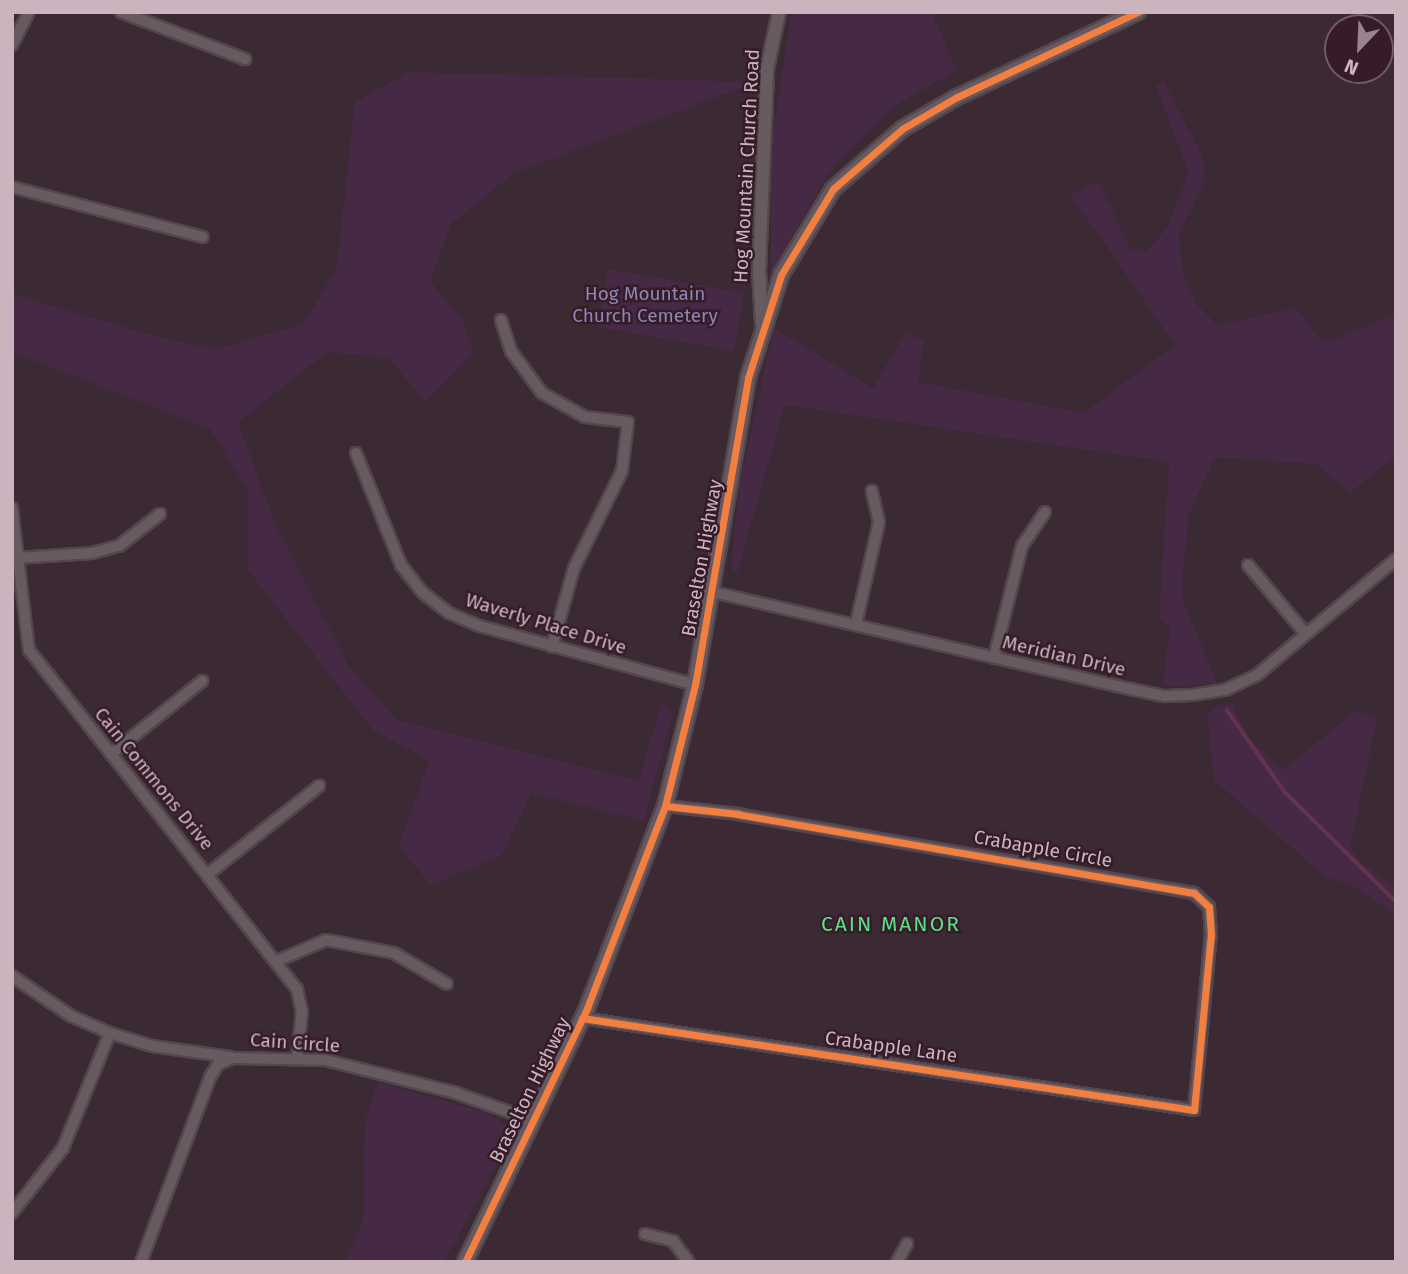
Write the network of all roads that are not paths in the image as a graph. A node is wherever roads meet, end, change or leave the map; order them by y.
1 (29, 12) edge
2 (121, 12) edge
3 (779, 12) edge
4 (1138, 12) edge
5 (12, 45) edge
6 (245, 59) dead end
7 (12, 187) edge
8 (203, 237) dead end
9 (501, 320) dead end
10 (762, 323) junction
11 (356, 453) dead end
12 (872, 491) dead end
13 (12, 508) edge
14 (1045, 512) dead end
15 (160, 514) dead end
16 (17, 558) junction
17 (1396, 559) edge
18 (1248, 565) dead end
19 (713, 592) junction
20 (856, 624) junction
21 (1305, 634) junction
22 (552, 647) junction
23 (994, 658) junction
24 (202, 681) dead end
25 (695, 685) junction
26 (111, 754) junction
27 (319, 786) dead end
28 (665, 806) junction
29 (208, 874) junction
30 (277, 961) junction
31 (12, 976) edge
32 (447, 984) dead end
33 (582, 1018) junction
34 (110, 1034) junction
35 (233, 1058) junction
36 (297, 1058) junction
37 (1194, 1110) joint
38 (532, 1120) junction
39 (12, 1213) edge
40 (645, 1234) dead end
41 (907, 1244) dead end
42 (141, 1262) edge
43 (465, 1262) edge
44 (689, 1262) edge
45 (897, 1262) edge

1 - 5 street
2 - 6 street
3 - 10 street, Hog Mountain Church Road
4 - 10 main road, Braselton Highway
7 - 8 street
9 - 22 street
10 - 19 main road, Braselton Highway
11 - 22 street, Waverly Place Drive
12 - 20 street
13 - 16 street, Cain Commons Drive
14 - 23 street
15 - 16 street
16 - 26 street, Cain Commons Drive
17 - 21 street, Meridian Drive
18 - 21 street
19 - 20 street, Meridian Drive
19 - 25 main road, Braselton Highway
20 - 23 street, Meridian Drive
21 - 23 street, Meridian Drive
22 - 25 street, Waverly Place Drive
24 - 26 street
25 - 28 main road, Braselton Highway
26 - 29 street, Cain Commons Drive
27 - 29 street
28 - 33 main road, Braselton Highway
28 - 37 street, Crabapple Circle
29 - 30 street, Cain Commons Drive
30 - 32 street
30 - 36 street, Cain Commons Drive
31 - 34 street
33 - 37 street, Crabapple Lane
33 - 38 main road, Braselton Highway
34 - 35 street
34 - 39 street
35 - 36 street, Cain Circle
35 - 42 street, Cain Circle
36 - 38 street, Cain Circle
38 - 43 main road, Braselton Highway
40 - 44 street
41 - 45 street

